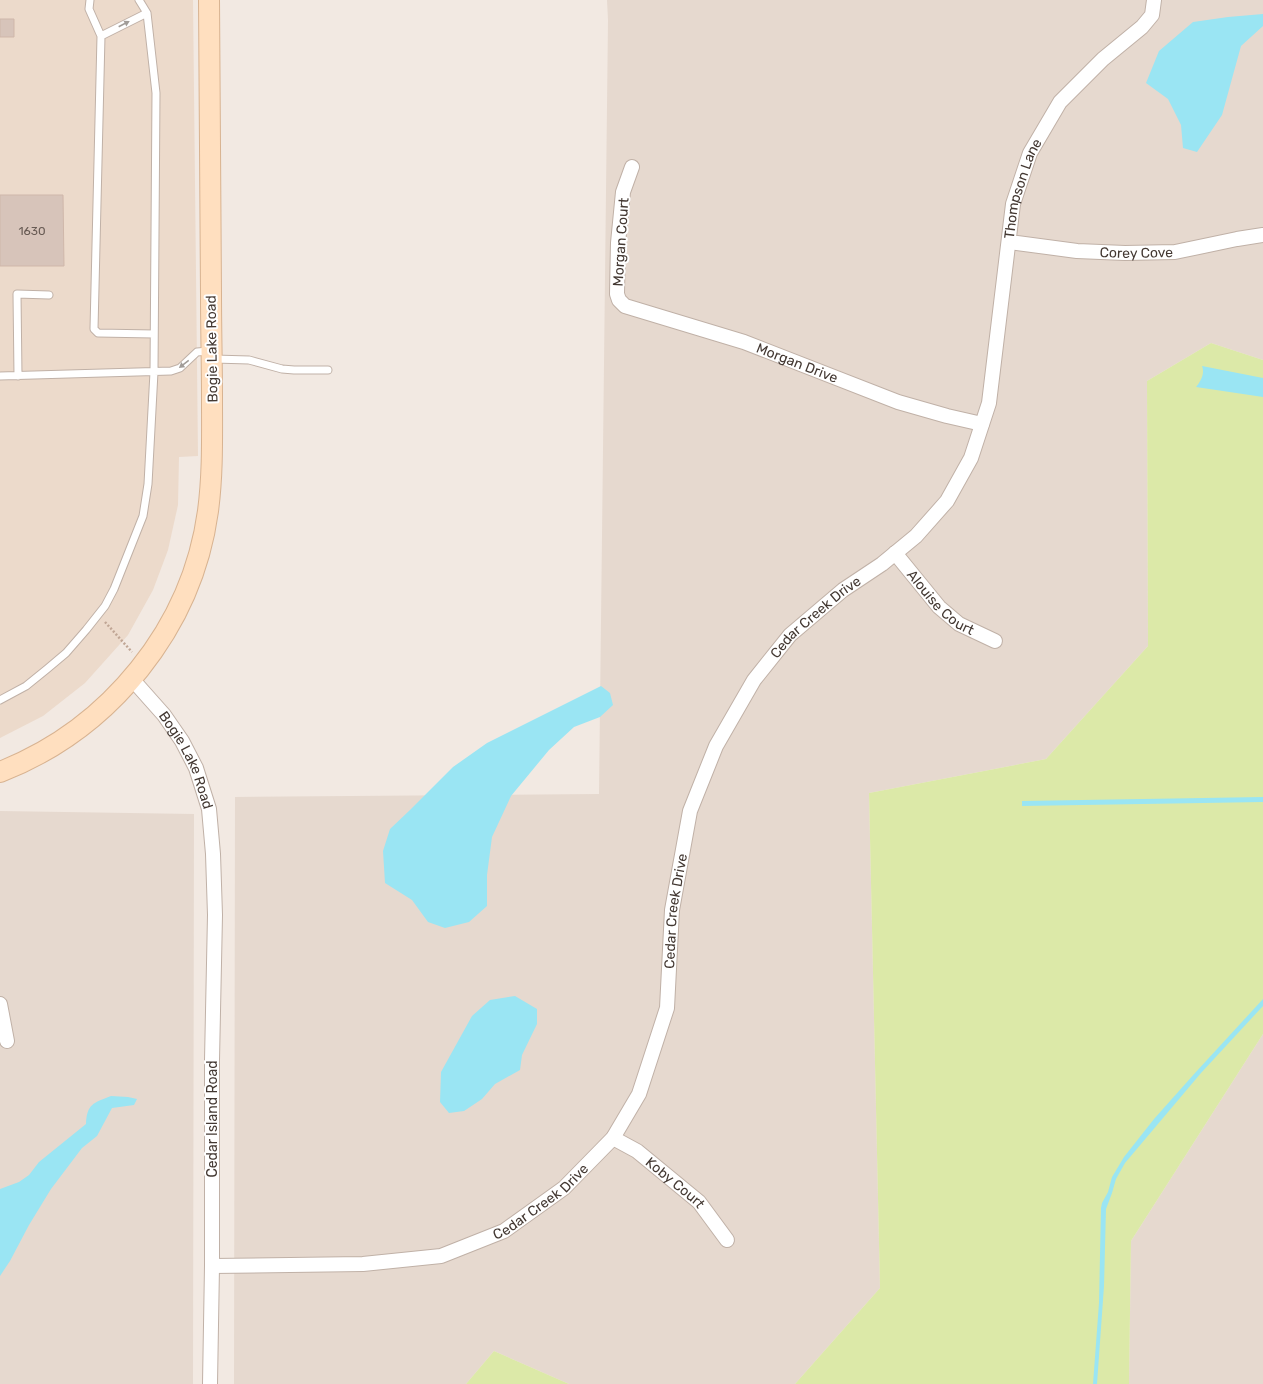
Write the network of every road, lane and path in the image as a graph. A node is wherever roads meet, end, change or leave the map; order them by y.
1 (90, 0) edge
2 (139, 0) edge
3 (209, 0) edge
4 (1154, 0) edge
5 (147, 13) junction
6 (101, 36) junction
7 (632, 167) dead end
8 (1263, 235) edge
9 (1009, 242) junction
10 (617, 294) joint
11 (49, 295) dead end
12 (154, 334) junction
13 (212, 355) junction
14 (328, 370) dead end
15 (154, 372) junction
16 (0, 376) edge
17 (18, 376) junction
18 (982, 424) junction
19 (895, 553) junction
20 (98, 615) junction
21 (995, 641) dead end
22 (138, 671) junction
23 (0, 700) edge
24 (0, 772) edge
25 (212, 854) joint
26 (0, 1004) edge
27 (7, 1041) dead end
28 (613, 1138) junction
29 (726, 1240) dead end
30 (212, 1266) junction
31 (210, 1384) edge

1 - 6 lane
2 - 5 lane
3 - 13 main road, Bogie Lake Road
4 - 9 street, Thompson Lane
6 -> 5 lane
5 - 12 lane
6 - 12 lane
7 - 10 street, Morgan Court
8 - 9 street, Corey Cove
9 - 18 street, Thompson Lane
10 - 18 street, Morgan Drive
11 - 17 lane
12 - 15 lane
13 - 14 lane
13 -> 15 lane
13 - 22 main road, Bogie Lake Road
15 - 17 lane
15 - 20 lane
16 - 17 lane
18 - 19 street, Cedar Creek Drive
19 - 21 street, Alouise Court
19 - 28 street, Cedar Creek Drive
20 - 22 path
20 - 23 lane
22 - 24 main road, Bogie Lake Road
22 - 25 street, Bogie Lake Road
25 - 30 street, Cedar Island Road
26 - 27 street
28 - 29 street, Koby Court
28 - 30 street, Cedar Creek Drive
30 - 31 street, Cedar Island Road

